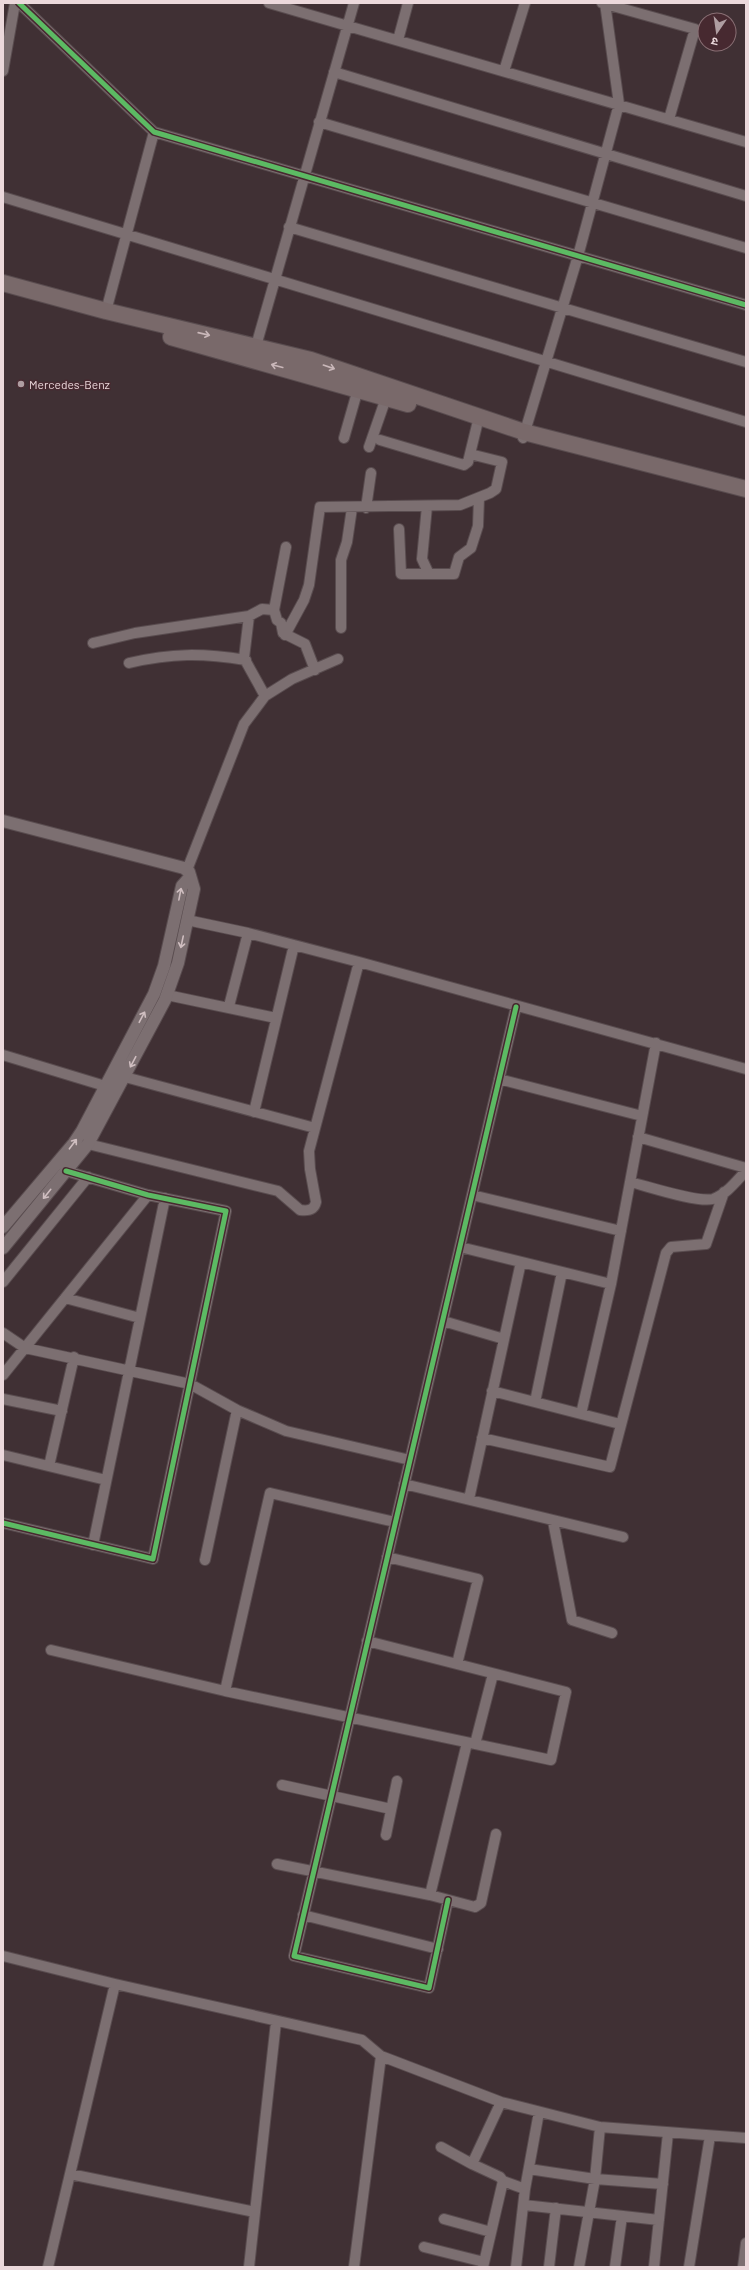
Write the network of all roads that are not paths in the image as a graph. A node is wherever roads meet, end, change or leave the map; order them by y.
1 (15, 3) edge
2 (18, 3) edge
3 (270, 3) edge
4 (298, 3) edge
5 (354, 3) edge
6 (408, 3) edge
7 (525, 3) edge
8 (604, 3) edge
9 (286, 8) junction
10 (347, 26) junction
11 (398, 40) junction
12 (3, 71) edge
13 (504, 71) junction
14 (334, 72) junction
15 (619, 104) junction
16 (669, 119) junction
17 (319, 122) junction
18 (154, 132) junction
19 (746, 142) edge
20 (606, 154) junction
21 (303, 177) junction
22 (746, 196) edge
23 (3, 197) edge
24 (592, 202) junction
25 (289, 227) junction
26 (126, 234) junction
27 (746, 248) edge
28 (578, 256) junction
29 (274, 279) junction
30 (3, 283) edge
31 (3, 291) edge
32 (746, 306) edge
33 (562, 307) junction
34 (106, 311) junction
35 (256, 346) junction
36 (545, 362) junction
37 (746, 362) edge
38 (358, 389) junction
39 (386, 398) junction
40 (746, 422) edge
41 (477, 425) junction
42 (524, 435) junction
43 (344, 438) dead end
44 (380, 440) dead end
45 (369, 447) dead end
46 (470, 454) junction
47 (371, 473) dead end
48 (746, 489) edge
49 (746, 495) edge
50 (479, 498) junction
51 (427, 506) junction
52 (352, 508) junction
53 (366, 508) junction
54 (399, 529) dead end
55 (286, 547) dead end
56 (429, 574) junction
57 (274, 610) junction
58 (249, 616) junction
59 (341, 628) dead end
60 (285, 635) junction
61 (93, 643) dead end
62 (246, 660) junction
63 (338, 660) dead end
64 (129, 663) dead end
65 (315, 670) junction
66 (265, 696) junction
67 (3, 821) edge
68 (188, 873) junction
69 (187, 920) junction
70 (248, 933) junction
71 (294, 945) junction
72 (359, 962) junction
73 (167, 995) junction
74 (229, 1006) junction
75 (516, 1007) junction
76 (276, 1018) junction
77 (656, 1043) junction
78 (3, 1055) edge
79 (746, 1069) edge
80 (125, 1078) junction
81 (499, 1079) junction
82 (105, 1086) junction
83 (254, 1112) junction
84 (642, 1116) junction
85 (315, 1128) junction
86 (638, 1137) junction
87 (88, 1144) junction
88 (746, 1168) edge
89 (66, 1171) junction
90 (746, 1171) edge
91 (88, 1176) junction
92 (630, 1182) junction
93 (724, 1192) junction
94 (148, 1195) junction
95 (472, 1195) junction
96 (166, 1198) junction
97 (3, 1227) edge
98 (621, 1231) junction
99 (460, 1247) junction
100 (3, 1248) edge
101 (521, 1262) junction
102 (562, 1272) junction
103 (3, 1282) edge
104 (611, 1284) junction
105 (65, 1298) junction
106 (140, 1318) junction
107 (442, 1322) junction
108 (3, 1333) edge
109 (504, 1338) junction
110 (25, 1348) junction
111 (74, 1357) junction
112 (129, 1371) junction
113 (3, 1375) edge
114 (190, 1384) junction
115 (492, 1391) junction
116 (3, 1399) edge
117 (535, 1402) junction
118 (237, 1410) junction
119 (62, 1411) junction
120 (581, 1414) junction
121 (620, 1424) junction
122 (482, 1438) junction
123 (3, 1455) edge
124 (410, 1460) junction
125 (49, 1466) junction
126 (106, 1480) junction
127 (404, 1484) junction
128 (469, 1498) junction
129 (554, 1521) junction
130 (395, 1522) junction
131 (3, 1523) edge
132 (623, 1537) dead end
133 (93, 1545) junction
134 (387, 1557) junction
135 (205, 1560) dead end
136 (612, 1633) dead end
137 (368, 1641) junction
138 (51, 1650) dead end
139 (457, 1664) junction
140 (492, 1674) junction
141 (225, 1691) junction
142 (350, 1718) junction
143 (471, 1743) junction
144 (397, 1781) dead end
145 (282, 1785) dead end
146 (331, 1795) junction
147 (391, 1809) junction
148 (496, 1834) dead end
149 (386, 1835) dead end
150 (277, 1864) dead end
151 (314, 1871) junction
152 (430, 1895) junction
153 (448, 1900) junction
154 (303, 1915) junction
155 (438, 1949) junction
156 (3, 1956) edge
157 (115, 1984) junction
158 (276, 2022) junction
159 (381, 2056) junction
160 (501, 2102) junction
161 (538, 2112) junction
162 (600, 2127) junction
163 (668, 2133) junction
164 (710, 2136) junction
165 (746, 2138) edge
166 (441, 2147) dead end
167 (472, 2164) junction
168 (529, 2169) junction
169 (70, 2174) junction
170 (595, 2180) junction
171 (502, 2181) junction
172 (663, 2184) junction
173 (525, 2189) junction
174 (524, 2205) junction
175 (556, 2208) junction
176 (255, 2212) junction
177 (589, 2212) junction
178 (622, 2216) junction
179 (444, 2219) dead end
180 (659, 2220) junction
181 (491, 2232) junction
182 (746, 2244) edge
183 (424, 2247) dead end
184 (746, 2247) edge
185 (484, 2264) edge
186 (48, 2267) edge
187 (250, 2267) edge
188 (354, 2267) edge
189 (516, 2267) edge
190 (549, 2267) edge
191 (579, 2267) edge
192 (615, 2267) edge
193 (654, 2267) edge
194 (689, 2267) edge
195 (744, 2267) edge

1 - 12 street
2 - 18 street
3 - 9 street
4 - 9 street
5 - 10 street
6 - 11 street
7 - 13 street
8 - 15 street
8 - 16 street
9 - 10 street
10 - 11 street
10 - 14 street
11 - 13 street
13 - 15 street
14 - 17 street
14 - 20 street
15 - 16 street
15 - 20 street
16 - 19 street
17 - 21 street
17 - 24 street
18 - 21 street
18 - 26 street
20 - 22 street
20 - 24 street
21 - 25 street
21 - 28 street
23 - 26 street
24 - 27 street
24 - 28 street
25 - 29 street
25 - 33 street
26 - 29 street
26 - 34 street
28 - 32 street
28 - 33 street
29 - 35 street
29 - 36 street
30 - 34 main road
38 -> 31 main road
33 - 36 street
33 - 37 street
34 -> 35 main road
35 -> 42 main road
36 - 40 street
36 - 42 street
38 - 39 main road
38 - 43 street
39 - 41 main road
39 - 45 street
41 - 42 main road
41 - 46 street
42 - 48 main road
42 - 49 main road
44 - 46 street
46 - 50 street
47 - 53 street
50 - 51 street
50 - 56 street
51 - 53 street
51 - 56 street
52 - 53 street
52 - 59 street
52 - 60 street
54 - 56 street
55 - 57 street
57 - 58 street
57 - 60 street
58 - 61 street
58 - 62 street
60 - 65 street
62 - 64 street
62 - 66 street
63 - 65 street
65 - 66 street
66 - 68 street
67 - 68 street
68 - 69 street
82 -> 68 street
69 - 70 street
69 -> 73 street
70 - 71 street
70 - 74 street
71 - 72 street
71 - 76 street
72 - 75 street
72 - 85 street
73 - 74 street
73 -> 80 street
74 - 76 street
75 - 77 street
75 - 81 street
76 - 83 street
77 - 79 street
77 - 84 street
78 - 82 street
80 - 83 street
80 - 87 street
81 - 84 street
81 - 95 street
97 -> 82 street
83 - 85 street
84 - 86 street
85 - 87 street
86 - 88 street
86 - 92 street
87 - 89 street
89 - 91 street
89 -> 100 street
90 - 93 street
91 - 94 street
91 - 103 street
92 - 93 street
92 - 98 street
93 - 121 street
94 - 96 street
94 - 105 street
95 - 98 street
95 - 99 street
96 - 106 street
96 - 114 street
98 - 104 street
99 - 101 street
99 - 107 street
101 - 102 street
101 - 109 street
102 - 104 street
102 - 117 street
104 - 120 street
105 - 106 street
105 - 110 street
106 - 112 street
107 - 109 street
107 - 124 street
108 - 110 street
109 - 115 street
110 - 111 street
110 - 113 street
111 - 112 street
111 - 119 street
112 - 114 street
112 - 126 street
114 - 118 street
114 - 133 street
115 - 117 street
115 - 122 street
116 - 119 street
117 - 120 street
118 - 124 street
118 - 135 street
119 - 125 street
120 - 121 street
121 - 122 street
122 - 128 street
123 - 125 street
124 - 127 street
125 - 126 street
126 - 133 street
127 - 128 street
127 - 130 street
128 - 129 street
129 - 132 street
129 - 136 street
130 - 134 street
130 - 141 street
131 - 133 street
134 - 137 street
134 - 139 street
137 - 139 street
137 - 142 street
138 - 141 street
139 - 140 street
140 - 143 street
140 - 143 street
141 - 142 street
142 - 143 street
142 - 146 street
143 - 152 street
144 - 147 street
145 - 146 street
146 - 147 street
146 - 151 street
147 - 149 street
148 - 153 street
150 - 151 street
151 - 152 street
151 - 154 street
152 - 153 street
153 - 155 street
154 - 155 street
154 - 155 street
156 - 157 street
157 - 158 street
157 - 169 street
158 - 159 street
158 - 176 street
159 - 160 street
159 - 188 street
160 - 161 street
160 - 167 street
161 - 162 street
161 - 168 street
162 - 163 street
162 - 170 street
163 - 164 street
163 - 172 street
164 - 165 street
164 - 194 street
166 - 167 street
167 - 171 street
168 - 170 street
168 - 173 street
169 - 176 street
169 - 186 street
170 - 172 street
170 - 177 street
171 - 173 street
171 - 181 street
172 - 180 street
173 - 174 street
174 - 175 street
174 - 189 street
175 - 177 street
175 - 190 street
176 - 187 street
177 - 178 street
177 - 191 street
178 - 180 street
178 - 192 street
179 - 181 street
180 - 193 street
181 - 185 street
182 - 184 street
183 - 185 street
184 - 195 street

